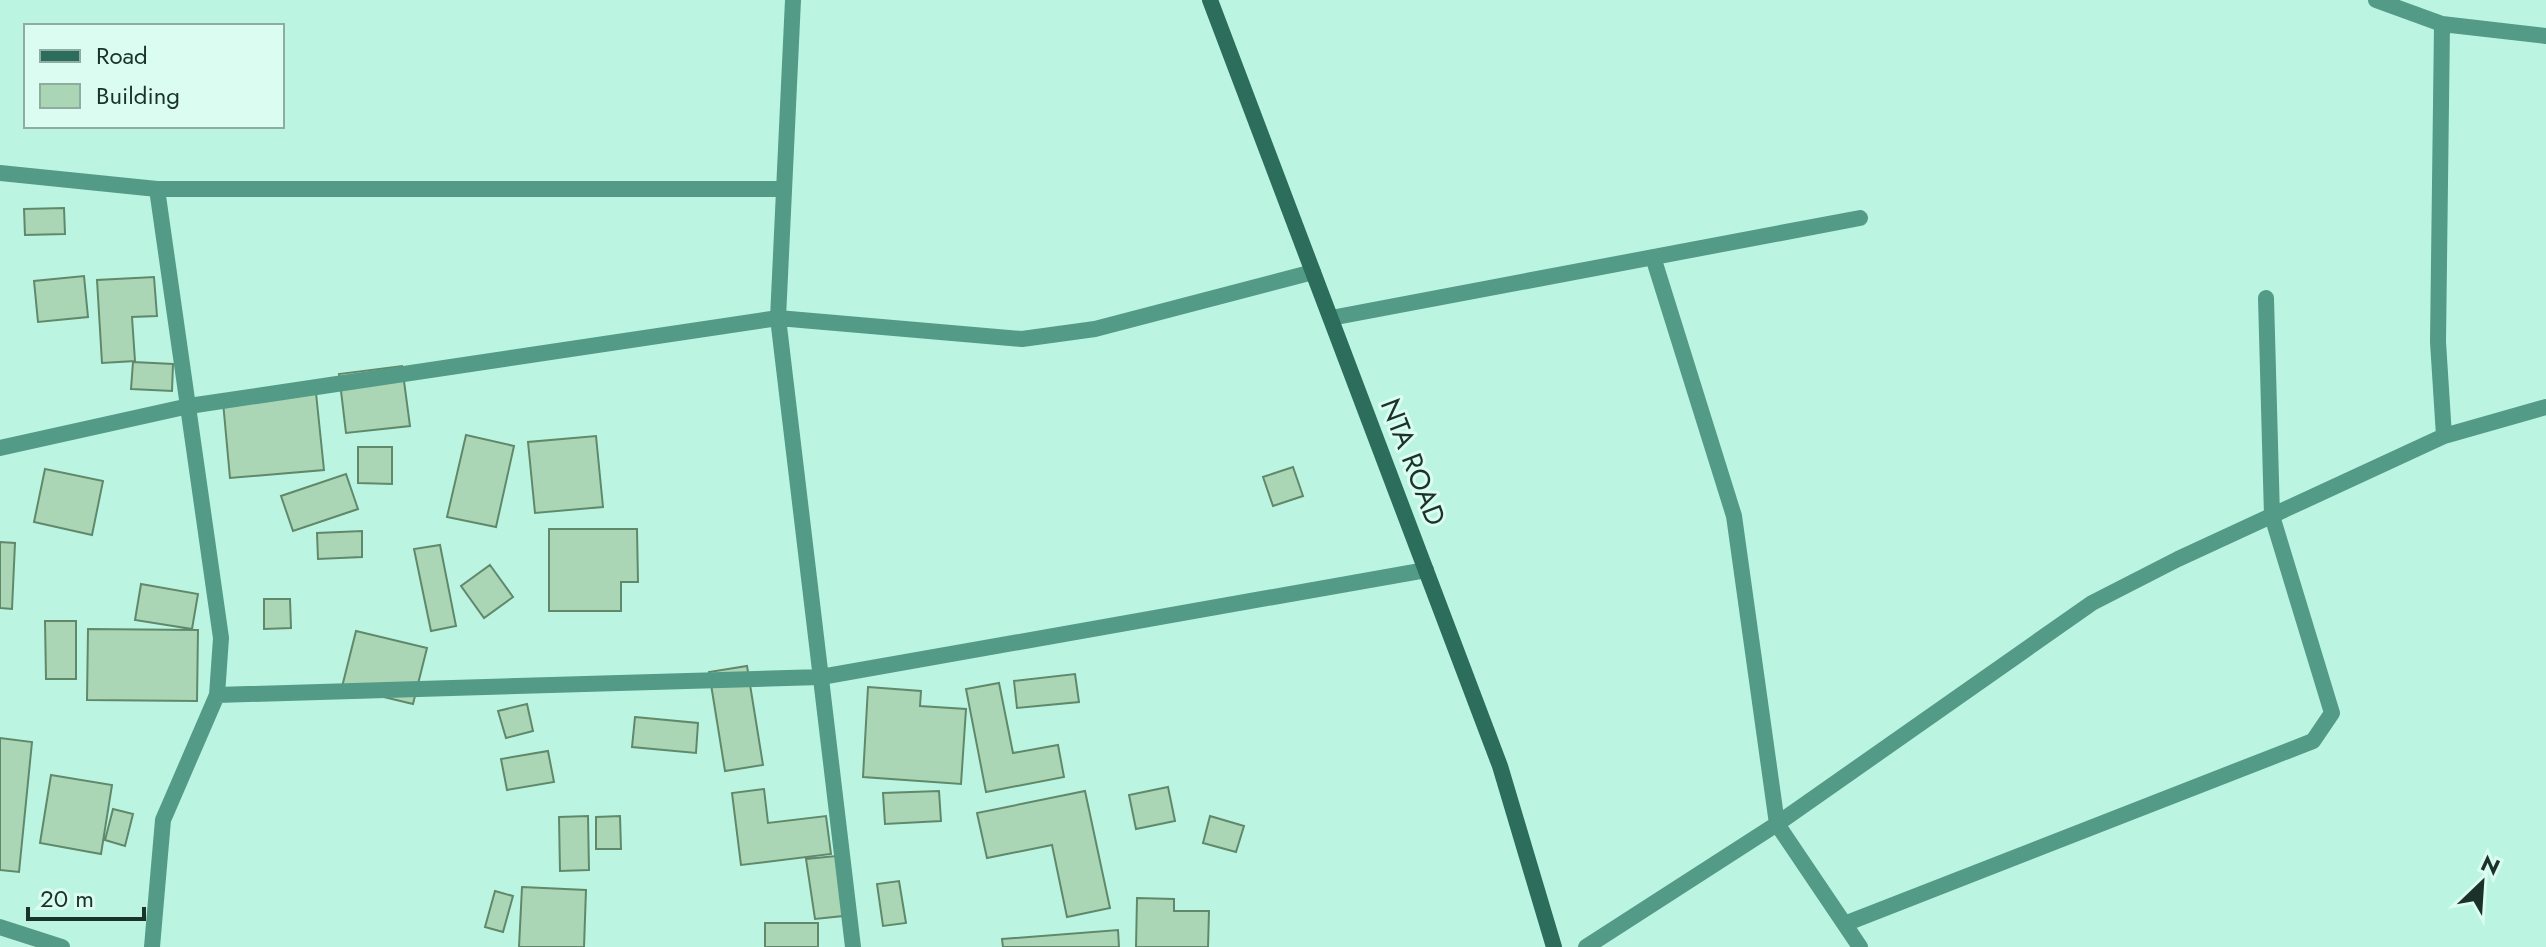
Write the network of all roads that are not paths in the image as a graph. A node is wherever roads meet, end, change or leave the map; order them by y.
1 (793, 0) edge
2 (1210, 0) edge
3 (2376, 0) edge
4 (2442, 24) junction
5 (2546, 36) edge
6 (0, 173) edge
7 (157, 189) junction
8 (784, 189) junction
9 (1860, 218) dead end
10 (1653, 257) junction
11 (1313, 272) junction
12 (2266, 298) dead end
13 (778, 318) junction
14 (1331, 318) junction
15 (189, 406) junction
16 (2546, 407) edge
17 (2444, 436) junction
18 (0, 448) edge
19 (2272, 516) junction
20 (1426, 570) junction
21 (821, 677) junction
22 (217, 695) junction
23 (1777, 824) junction
24 (1847, 923) junction
25 (0, 927) edge
26 (62, 947) edge
27 (152, 947) edge
28 (853, 947) edge
29 (1554, 947) edge
30 (1586, 947) edge
31 (1860, 947) edge

1 - 8 street
2 - 11 street, NTA ROAD
3 - 4 street
4 - 5 street
4 - 17 street
6 - 7 street
7 - 8 street
7 - 15 street
8 - 13 street
9 - 10 street
10 - 14 street
10 - 23 street
11 - 13 street
11 - 14 street, NTA ROAD
12 - 19 street
13 - 15 street
13 - 21 street
14 - 20 street, NTA ROAD
15 - 18 street
15 - 22 street
16 - 17 street
17 - 19 street
19 - 23 street
19 - 24 street
20 - 21 street
20 - 29 street, NTA ROAD
21 - 22 street
21 - 28 street
22 - 27 street
23 - 24 street
23 - 30 street
24 - 31 street
25 - 26 street

